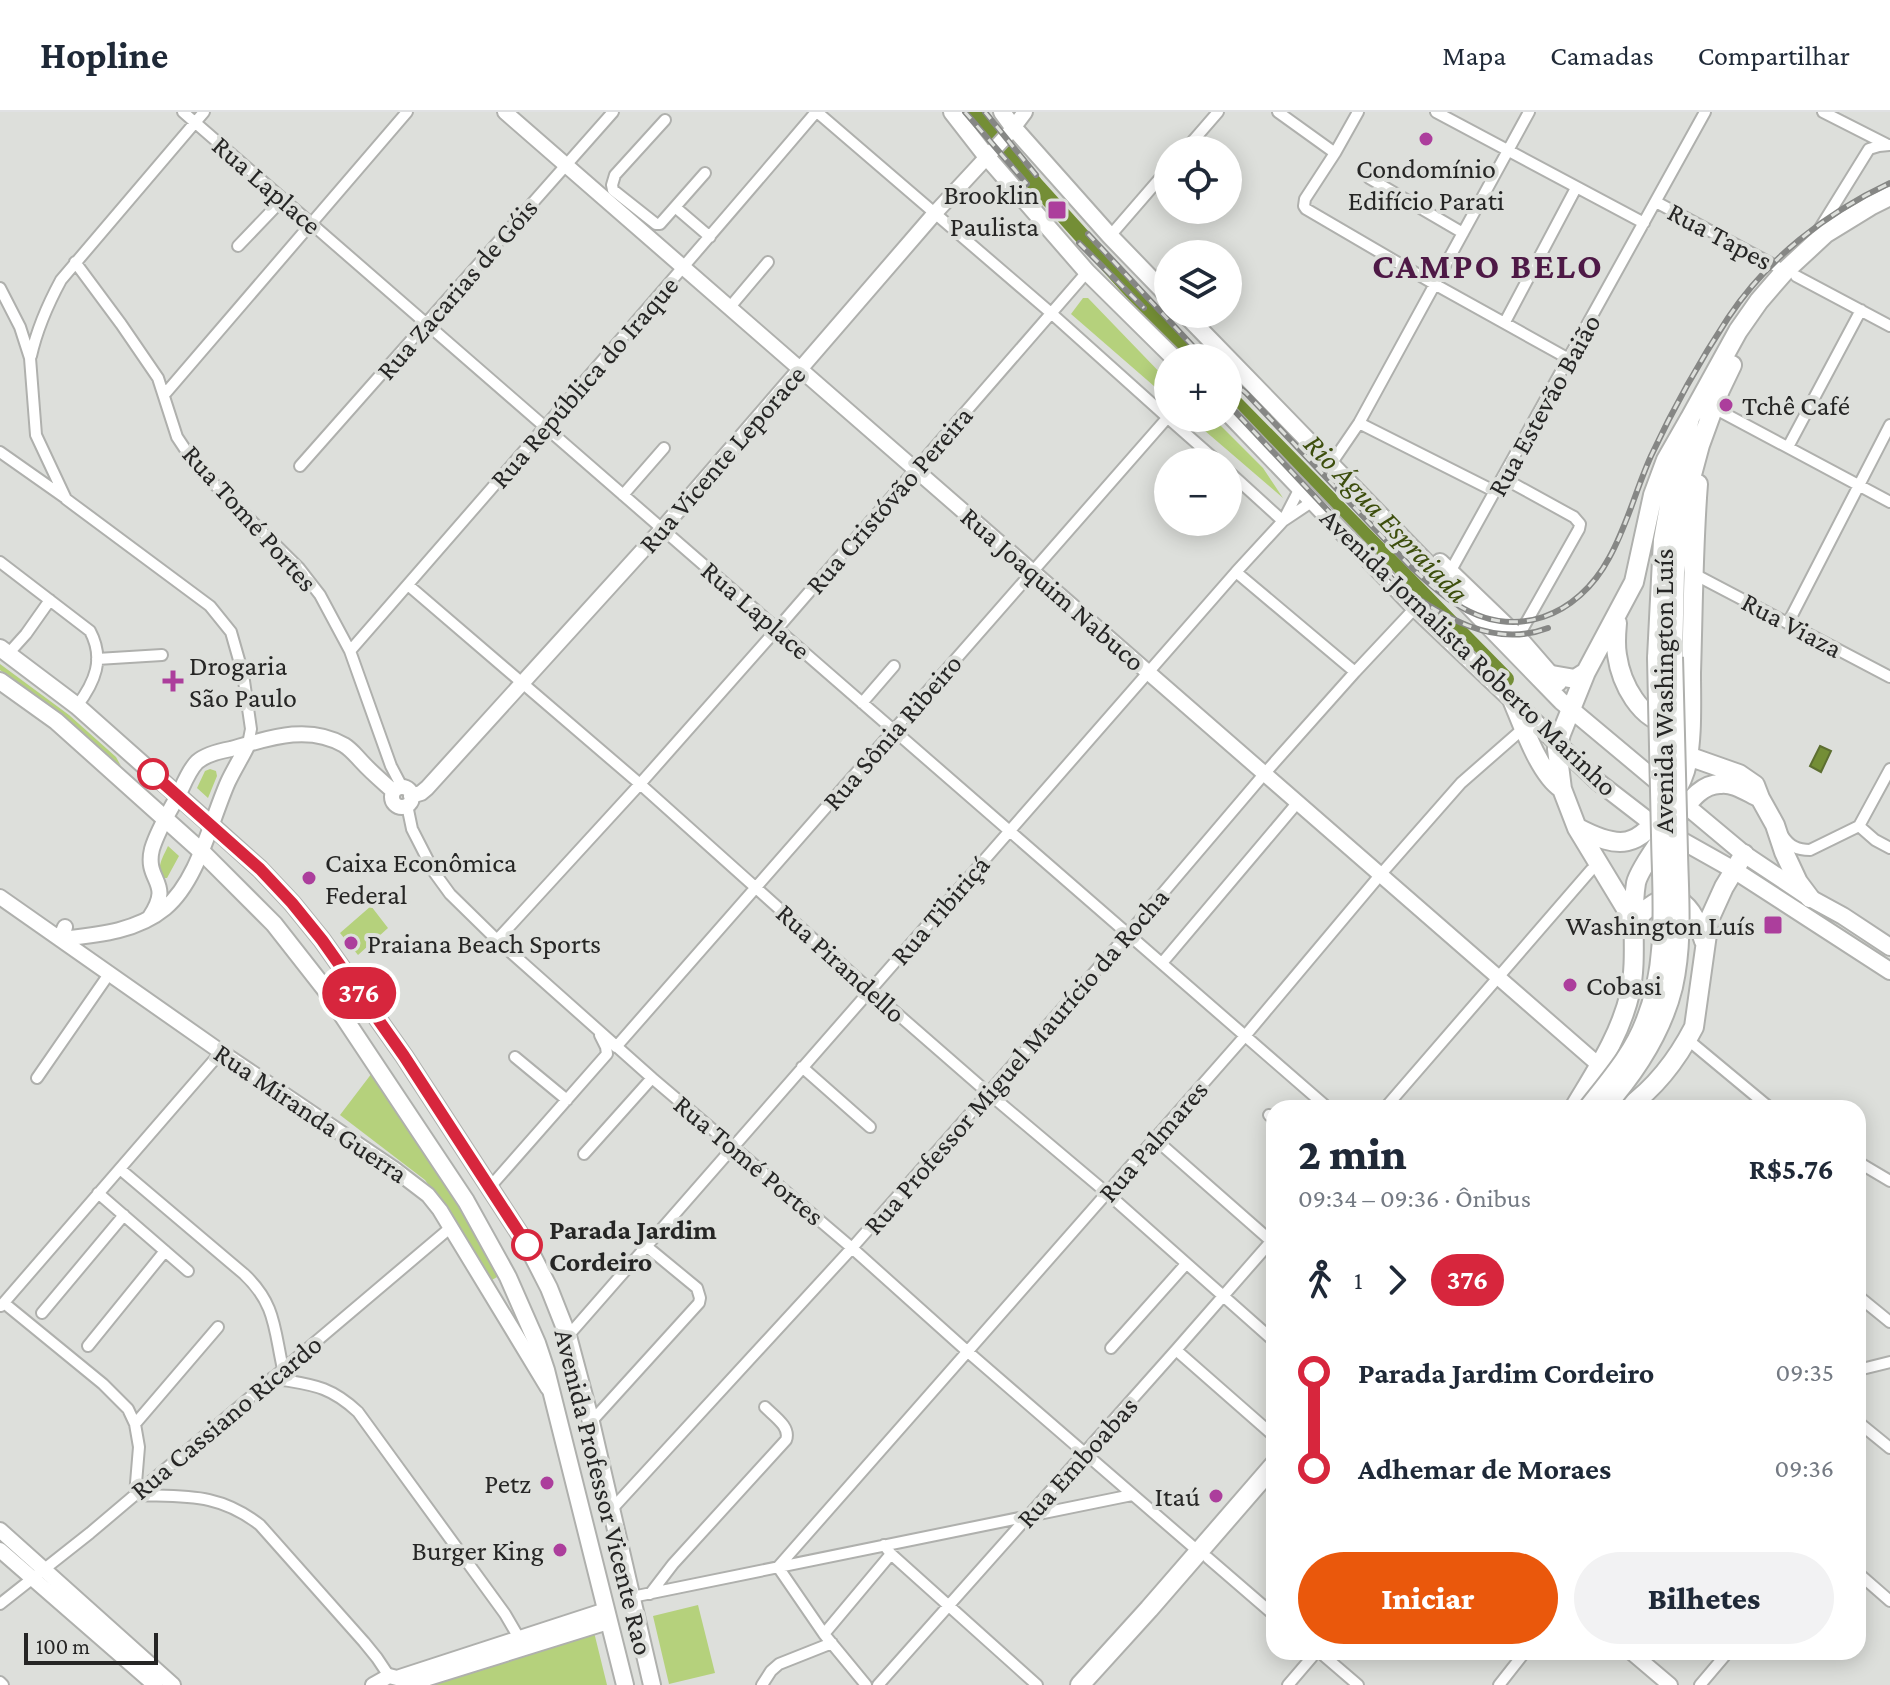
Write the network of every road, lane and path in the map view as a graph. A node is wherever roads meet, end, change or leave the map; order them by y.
1 (183, 112) edge
2 (204, 112) edge
3 (407, 112) edge
4 (505, 112) edge
5 (613, 112) edge
6 (817, 112) edge
7 (952, 112) edge
8 (1002, 112) edge
9 (1025, 112) edge
10 (1218, 112) edge
11 (1278, 112) edge
12 (1358, 112) edge
13 (1436, 112) edge
14 (1529, 112) edge
15 (1705, 112) edge
16 (1823, 112) edge
17 (665, 120) dead end
18 (195, 122) junction
19 (1012, 130) junction
20 (1862, 132) junction
21 (1197, 136) edge
22 (1890, 146) edge
23 (1869, 149) junction
24 (1508, 151) junction
25 (1335, 153) junction
26 (989, 155) junction
27 (566, 166) junction
28 (705, 173) dead end
29 (1369, 178) dead end
30 (1154, 185) edge
31 (1576, 188) junction
32 (1890, 196) edge
33 (283, 199) junction
34 (1656, 202) junction
35 (675, 207) junction
36 (1890, 210) edge
37 (935, 213) junction
38 (311, 223) junction
39 (1644, 223) junction
40 (1463, 233) junction
41 (1110, 236) junction
42 (710, 237) junction
43 (238, 246) dead end
44 (1808, 248) junction
45 (75, 262) junction
46 (768, 262) dead end
47 (685, 267) junction
48 (1087, 272) junction
49 (1790, 273) junction
50 (1154, 282) edge
51 (1436, 285) junction
52 (0, 288) edge
53 (730, 307) junction
54 (1861, 310) junction
55 (1051, 313) junction
56 (1505, 322) junction
57 (426, 323) junction
58 (1890, 326) edge
59 (1199, 328) edge
60 (1160, 344) edge
61 (30, 358) junction
62 (1569, 359) junction
63 (800, 368) junction
64 (164, 395) junction
65 (1154, 405) edge
66 (1714, 408) junction
67 (1690, 418) junction
68 (1359, 423) junction
69 (1890, 425) edge
70 (544, 426) junction
71 (1242, 428) edge
72 (1156, 432) edge
73 (1184, 432) edge
74 (1700, 445) junction
75 (1788, 447) junction
76 (664, 448) dead end
77 (1202, 448) edge
78 (0, 452) edge
79 (1331, 464) junction
80 (300, 466) dead end
81 (917, 470) junction
82 (1503, 478) junction
83 (1242, 484) edge
84 (1859, 486) junction
85 (1300, 488) junction
86 (1496, 492) junction
87 (623, 495) junction
88 (66, 499) junction
89 (1313, 501) junction
90 (1890, 502) edge
91 (1371, 507) junction
92 (1283, 521) junction
93 (662, 529) junction
94 (0, 562) edge
95 (1033, 571) junction
96 (1236, 572) junction
97 (1450, 572) junction
98 (1694, 574) junction
99 (408, 585) junction
100 (50, 600) junction
101 (1415, 608) junction
102 (1617, 616) junction
103 (1788, 623) junction
104 (777, 629) junction
105 (1518, 637) junction
106 (4, 651) edge
107 (350, 651) junction
108 (162, 655) dead end
109 (1665, 657) junction
110 (97, 659) junction
111 (894, 666) dead end
112 (1148, 672) junction
113 (1355, 672) junction
114 (1586, 672) junction
115 (1552, 675) junction
116 (1890, 677) edge
117 (0, 681) edge
118 (523, 684) junction
119 (1513, 702) joint
120 (862, 703) junction
121 (77, 706) junction
122 (1566, 706) junction
123 (1690, 715) junction
124 (1528, 725) junction
125 (894, 730) junction
126 (273, 738) junction
127 (248, 744) junction
128 (1557, 744) junction
129 (206, 756) junction
130 (1688, 756) junction
131 (239, 762) junction
132 (391, 766) junction
133 (1890, 769) edge
134 (1265, 773) junction
135 (377, 777) junction
136 (229, 779) junction
137 (640, 784) junction
138 (1563, 790) junction
139 (404, 795) junction
140 (178, 796) junction
141 (1760, 798) junction
142 (1298, 802) junction
143 (1680, 802) junction
144 (164, 820) junction
145 (211, 825) junction
146 (1775, 825) junction
147 (1859, 826) junction
148 (1577, 828) junction
149 (1660, 829) junction
150 (1009, 831) junction
151 (1890, 848) edge
152 (201, 851) junction
153 (1739, 862) junction
154 (1591, 870) dead end
155 (1381, 874) junction
156 (159, 884) junction
157 (757, 887) junction
158 (181, 889) junction
159 (0, 897) edge
160 (1810, 898) junction
161 (150, 917) junction
162 (1634, 922) junction
163 (62, 933) junction
164 (82, 933) junction
165 (1128, 934) junction
166 (497, 940) junction
167 (1705, 944) junction
168 (1890, 947) edge
169 (82, 955) junction
170 (1162, 963) junction
171 (1890, 971) edge
172 (109, 974) junction
173 (1498, 976) junction
174 (870, 990) junction
175 (597, 1028) junction
176 (1245, 1036) junction
177 (1687, 1039) junction
178 (616, 1047) junction
179 (221, 1052) junction
180 (515, 1057) dead end
181 (1600, 1066) junction
182 (802, 1067) junction
183 (37, 1078) dead end
184 (652, 1078) junction
185 (987, 1092) junction
186 (567, 1100) junction
187 (1319, 1100) edge
188 (1392, 1100) edge
189 (1579, 1100) edge
190 (1594, 1100) edge
191 (1611, 1100) edge
192 (1641, 1100) edge
193 (1760, 1100) edge
194 (870, 1127) dead end
195 (1155, 1139) junction
196 (733, 1146) junction
197 (584, 1154) dead end
198 (1866, 1167) edge
199 (120, 1169) junction
200 (1890, 1181) edge
201 (490, 1187) junction
202 (98, 1193) junction
203 (1107, 1193) junction
204 (124, 1215) junction
205 (450, 1228) junction
206 (1266, 1235) edge
207 (646, 1246) junction
208 (1266, 1247) edge
209 (852, 1248) junction
210 (165, 1251) junction
211 (1186, 1264) junction
212 (188, 1271) dead end
213 (1223, 1295) junction
214 (3, 1302) edge
215 (1866, 1302) edge
216 (42, 1313) dead end
217 (1890, 1322) edge
218 (218, 1327) dead end
219 (1266, 1334) edge
220 (568, 1336) junction
221 (88, 1346) dead end
222 (1111, 1348) dead end
223 (1176, 1350) junction
224 (968, 1352) junction
225 (1890, 1362) edge
226 (1866, 1368) edge
227 (283, 1369) junction
228 (272, 1378) junction
229 (552, 1395) junction
230 (765, 1407) dead end
231 (591, 1422) junction
232 (135, 1424) junction
233 (1866, 1428) edge
234 (1266, 1429) edge
235 (1890, 1448) edge
236 (1084, 1453) junction
237 (1266, 1475) edge
238 (1266, 1491) edge
239 (135, 1495) junction
240 (1132, 1495) junction
241 (612, 1509) junction
242 (1030, 1516) junction
243 (0, 1530) edge
244 (0, 1550) edge
245 (888, 1550) junction
246 (1204, 1555) junction
247 (778, 1567) junction
248 (37, 1573) junction
249 (1866, 1580) edge
250 (650, 1594) junction
251 (632, 1597) junction
252 (1890, 1601) edge
253 (0, 1604) edge
254 (948, 1606) junction
255 (1266, 1608) edge
256 (607, 1616) junction
257 (519, 1638) junction
258 (828, 1638) junction
259 (1311, 1660) edge
260 (1325, 1660) edge
261 (1519, 1660) edge
262 (1640, 1660) edge
263 (1721, 1660) edge
264 (390, 1682) edge
265 (859, 1682) edge
266 (155, 1685) edge
267 (173, 1685) edge
268 (625, 1685) edge
269 (652, 1685) edge
270 (762, 1685) edge
271 (878, 1685) edge
272 (1037, 1685) edge
273 (1080, 1685) edge
274 (1097, 1685) edge
275 (1288, 1685) edge
276 (1358, 1685) edge
277 (1499, 1685) edge
278 (1670, 1685) edge
279 (1700, 1685) edge

1 - 18 street, Rua Laplace
2 - 18 street
3 - 38 street
4 - 27 street, Rua Joaquim Nabuco
5 - 27 street, Rua Zacarias de Góis
6 - 37 street
6 - 42 street, Rua República do Iraque
7 - 26 main road
8 - 19 main road
9 - 19 street, Rua Vicente Leporace
10 - 21 street
11 - 25 street
12 - 25 street
13 - 24 street
14 - 24 street
15 - 34 street, Rua Estevão Baião
16 - 20 street
17 - 35 street
18 - 33 street, Rua Laplace
18 - 45 street
19 - 26 street, Rua Vicente Leporace
19 - 41 main road
20 - 22 street
20 - 23 street
22 - 23 street
23 - 44 street
24 - 31 street
24 - 40 street
25 - 51 street
26 - 37 street, Rua Vicente Leporace
26 - 48 main road
27 - 47 street, Rua Joaquim Nabuco
27 - 57 street, Rua Zacarias de Góis
28 - 35 street
29 - 40 street
30 - 41 street
31 - 39 street
31 - 56 street
32 - 44 highway, Avenida Washington Luís
33 - 38 street, Rua Laplace
33 - 43 street
34 - 39 street, Rua Estevão Baião
34 - 49 street, Rua Tapes
35 - 42 street
36 - 49 highway, Avenida Washington Luís
37 - 55 street
37 - 63 street, Rua Vicente Leporace
38 - 57 street, Rua Laplace
38 - 64 street
39 - 62 street, Rua Estevão Baião
40 - 51 street
41 - 50 main road
42 - 47 street, Rua República do Iraque
44 - 49 highway, Avenida Washington Luís
45 - 61 street
45 - 64 street, Rua Tomé Portes
46 - 53 street
47 - 53 street, Rua Joaquim Nabuco
47 - 70 street, Rua República do Iraque
48 - 55 street, Rua Cristóvão Pereira
48 - 60 main road
49 - 54 street, Rua Tapes
49 - 66 highway, Avenida Washington Luís
49 - 67 highway, Avenida Washington Luís
51 - 56 street
51 - 68 street
52 - 61 street
53 - 63 street, Rua Joaquim Nabuco
54 - 58 street, Rua Tapes
54 - 75 street
55 - 65 street
55 - 81 street, Rua Cristóvão Pereira
56 - 62 street
57 - 70 street, Rua Laplace
57 - 80 street, Rua Zacarias de Góis
59 - 79 main road, Avenida Jornalista Roberto Marinho
61 - 88 street
62 - 82 street, Rua Estevão Baião
63 - 81 street, Rua Joaquim Nabuco
63 - 93 street, Rua Vicente Leporace
64 - 107 street, Rua Tomé Portes
66 - 74 highway, Avenida Washington Luís
66 - 75 street
67 - 102 highway
67 - 109 highway, Avenida Washington Luís
68 - 79 street
68 - 86 street
69 - 84 street
70 - 87 street, Rua Laplace
70 - 99 street, Rua República do Iraque
71 - 85 main road, Avenida Jornalista Roberto Marinho
72 - 95 street, Rua Sônia Ribeiro
73 - 77 street
74 - 98 highway
74 - 109 highway, Avenida Washington Luís
75 - 84 street
76 - 87 street
78 - 88 street
79 - 91 main road, Avenida Jornalista Roberto Marinho
81 - 95 street, Rua Joaquim Nabuco
81 - 104 street, Rua Cristóvão Pereira
82 - 86 street, Rua Estevão Baião
82 - 105 street
83 - 92 street
84 - 90 street
84 - 103 street
85 - 89 main road, Avenida Jornalista Roberto Marinho
85 - 92 street, Rua Tibiriçá
86 - 97 street, Rua Estevão Baião
87 - 93 street, Rua Laplace
88 - 127 street
89 - 92 street, Rua Tibiriçá
89 - 101 main road, Avenida Jornalista Roberto Marinho
91 - 97 main road
91 - 122 main road, Avenida Jornalista Roberto Marinho
92 - 96 street, Rua Tibiriçá
93 - 104 street, Rua Laplace
93 - 118 street, Rua Vicente Leporace
94 - 100 street
95 - 112 street, Rua Joaquim Nabuco
95 - 125 street, Rua Sônia Ribeiro
96 - 112 street, Rua Tibiriçá
96 - 113 street
97 - 105 main road
98 - 103 street, Rua Viaza
98 - 123 highway
99 - 107 street, Rua República do Iraque
99 - 118 street, Rua Pirandello
100 - 106 street
100 - 110 street
101 - 113 street, Rua Professor Miguel Maurício da Rocha
101 - 119 main road, Avenida Jornalista Roberto Marinho
102 - 114 highway
102 - 123 highway
103 - 116 street, Rua Viaza
104 - 120 street, Rua Laplace
104 - 137 street, Rua Cristóvão Pereira
105 - 115 main road
106 - 121 main road, Avenida Professor Vicente Rao
107 - 132 street, Rua Tomé Portes
108 - 110 street
109 - 190 highway, Avenida Washington Luís, bridge
109 - 191 highway, Avenida Washington Luís, bridge
110 - 121 street
111 - 120 street
112 - 134 street, Rua Joaquim Nabuco
112 - 150 street, Rua Tibiriçá
113 - 134 street, Rua Professor Miguel Maurício da Rocha
114 - 115 highway
114 - 122 highway
115 - 122 main road
117 - 144 main road, Avenida Professor Vicente Rao
118 - 137 street, Rua Pirandello
118 - 139 street, Rua Vicente Leporace
119 - 124 highway
120 - 125 street, Rua Laplace
121 - 140 main road, Avenida Professor Vicente Rao
122 - 128 highway
122 - 143 main road, Avenida Jornalista Roberto Marinho
123 - 130 highway
124 - 128 main road, Avenida Jornalista Roberto Marinho
124 - 138 highway
124 - 155 street, Rua Palmares
125 - 150 street, Rua Laplace
125 - 157 street, Rua Sônia Ribeiro
126 - 127 street
126 - 131 street
126 - 135 street
127 - 129 street
127 - 131 street
128 - 138 highway
128 - 149 main road, Avenida Jornalista Roberto Marinho
129 - 136 street
129 - 140 street
130 - 141 highway
130 - 143 highway
131 - 136 street
132 - 135 street
132 - 139 street, Rua Tomé Portes
133 - 147 street
134 - 142 street, Rua Joaquim Nabuco
134 - 165 street, Rua Professor Miguel Maurício da Rocha
135 - 139 street
136 - 145 street
137 - 157 street, Rua Pirandello
137 - 166 street, Rua Cristóvão Pereira
138 - 148 highway
139 - 166 street, Rua Tomé Portes
140 - 144 street
140 - 145 main road, Avenida Professor Vicente Rao
141 - 143 highway
141 - 146 highway
142 - 155 street, Rua Joaquim Nabuco
142 - 170 street
143 - 149 highway
143 - 153 main road, Avenida Jornalista Roberto Marinho
144 - 152 main road, Avenida Professor Vicente Rao
144 - 156 street
145 - 152 street
145 - 201 main road, Avenida Professor Vicente Rao
146 - 147 street
146 - 160 highway
147 - 151 street
148 - 149 highway
148 - 162 highway
149 - 153 main road, Avenida Jornalista Roberto Marinho
149 - 162 highway
150 - 165 street, Rua Laplace
150 - 174 street, Rua Tibiriçá
152 - 158 street
152 - 229 main road, Avenida Professor Vicente Rao
153 - 160 main road, Avenida Jornalista Roberto Marinho
153 - 167 highway
153 - 171 main road, Avenida Jornalista Roberto Marinho
154 - 173 street
155 - 173 street, Rua Joaquim Nabuco
155 - 176 street, Rua Palmares
156 - 158 street
156 - 161 street
157 - 174 street, Rua Pirandello
157 - 178 street, Rua Sônia Ribeiro
158 - 161 street
159 - 163 street
160 - 168 main road, Avenida Jornalista Roberto Marinho
161 - 164 street
162 - 167 highway
162 - 181 highway
163 - 164 street
163 - 169 street, Rua Miranda Guerra
164 - 169 street
165 - 170 street, Rua Laplace
165 - 185 street, Rua Professor Miguel Maurício da Rocha
166 - 175 street, Rua Tomé Portes
167 - 177 highway
169 - 172 street, Rua Miranda Guerra
170 - 176 street, Rua Laplace
172 - 179 street, Rua Miranda Guerra
172 - 183 street
173 - 181 street, Rua Joaquim Nabuco
173 - 188 street
174 - 182 street, Rua Tibiriçá
174 - 185 street, Rua Pirandello
175 - 178 street, Rua Tomé Portes
175 - 186 street
176 - 187 street, Rua Laplace
176 - 195 street, Rua Palmares
177 - 192 highway
177 - 193 street
178 - 184 street, Rua Tomé Portes
179 - 199 street
179 - 205 street, Rua Miranda Guerra
180 - 186 street
181 - 189 highway
182 - 194 street
182 - 196 street, Rua Tibiriçá
184 - 196 street, Rua Tomé Portes
184 - 197 street
185 - 203 street, Rua Pirandello
185 - 209 street, Rua Professor Miguel Maurício da Rocha
186 - 201 street
195 - 203 street, Rua Palmares
195 - 206 street
196 - 207 street, Rua Tibiriçá
196 - 209 street, Rua Tomé Portes
198 - 200 street
199 - 202 street
199 - 227 street
201 - 220 main road, Avenida Professor Vicente Rao
202 - 204 street
202 - 214 street
203 - 211 street, Rua Pirandello
203 - 224 street, Rua Palmares
204 - 210 street
204 - 216 street
205 - 227 street, Rua Cassiano Ricardo
205 - 229 street, Rua Miranda Guerra
207 - 220 street, Rua Tibiriçá
207 - 231 street
208 - 213 street, Rua Emboabas
209 - 224 street, Rua Tomé Portes
209 - 241 street, Rua Professor Miguel Maurício da Rocha
210 - 212 street
210 - 221 street
211 - 213 street, Rua Pirandello
211 - 222 street
213 - 219 street, Rua Pirandello
213 - 223 street, Rua Emboabas
214 - 232 street
215 - 217 street
218 - 232 street
220 - 231 main road, Avenida Professor Vicente Rao
223 - 234 street
223 - 236 street, Rua Emboabas
224 - 236 street, Rua Tomé Portes
224 - 247 street, Rua Palmares
225 - 226 street
227 - 228 street, Rua Cassiano Ricardo
228 - 239 street, Rua Cassiano Ricardo
228 - 257 street
229 - 256 main road, Avenida Professor Vicente Rao
230 - 250 street
231 - 241 main road, Avenida Professor Vicente Rao
232 - 239 street
233 - 235 street
236 - 240 street, Rua Tomé Portes
236 - 242 street, Rua Emboabas
237 - 246 highway
238 - 246 highway
239 - 248 street, Rua Cassiano Ricardo
239 - 264 street
240 - 242 street
240 - 246 street, Rua Tomé Portes
241 - 251 main road, Avenida Professor Vicente Rao
242 - 245 street
242 - 254 street, Rua Emboabas
243 - 248 street
244 - 248 street
245 - 247 street
245 - 254 street
245 - 258 street
246 - 255 street, Rua Tomé Portes
246 - 273 highway
246 - 274 highway
247 - 250 street
247 - 258 street
248 - 253 street, Rua Cassiano Ricardo
248 - 266 street
248 - 267 street
249 - 252 street
250 - 251 street
251 - 269 main road, Avenida Professor Vicente Rao
254 - 271 street, Rua Emboabas
254 - 272 street
256 - 257 street
256 - 264 street
256 - 268 main road, Avenida Professor Vicente Rao
257 - 264 street
258 - 265 street
258 - 270 street
259 - 275 street
260 - 276 street
261 - 277 street
262 - 278 street
263 - 279 street

